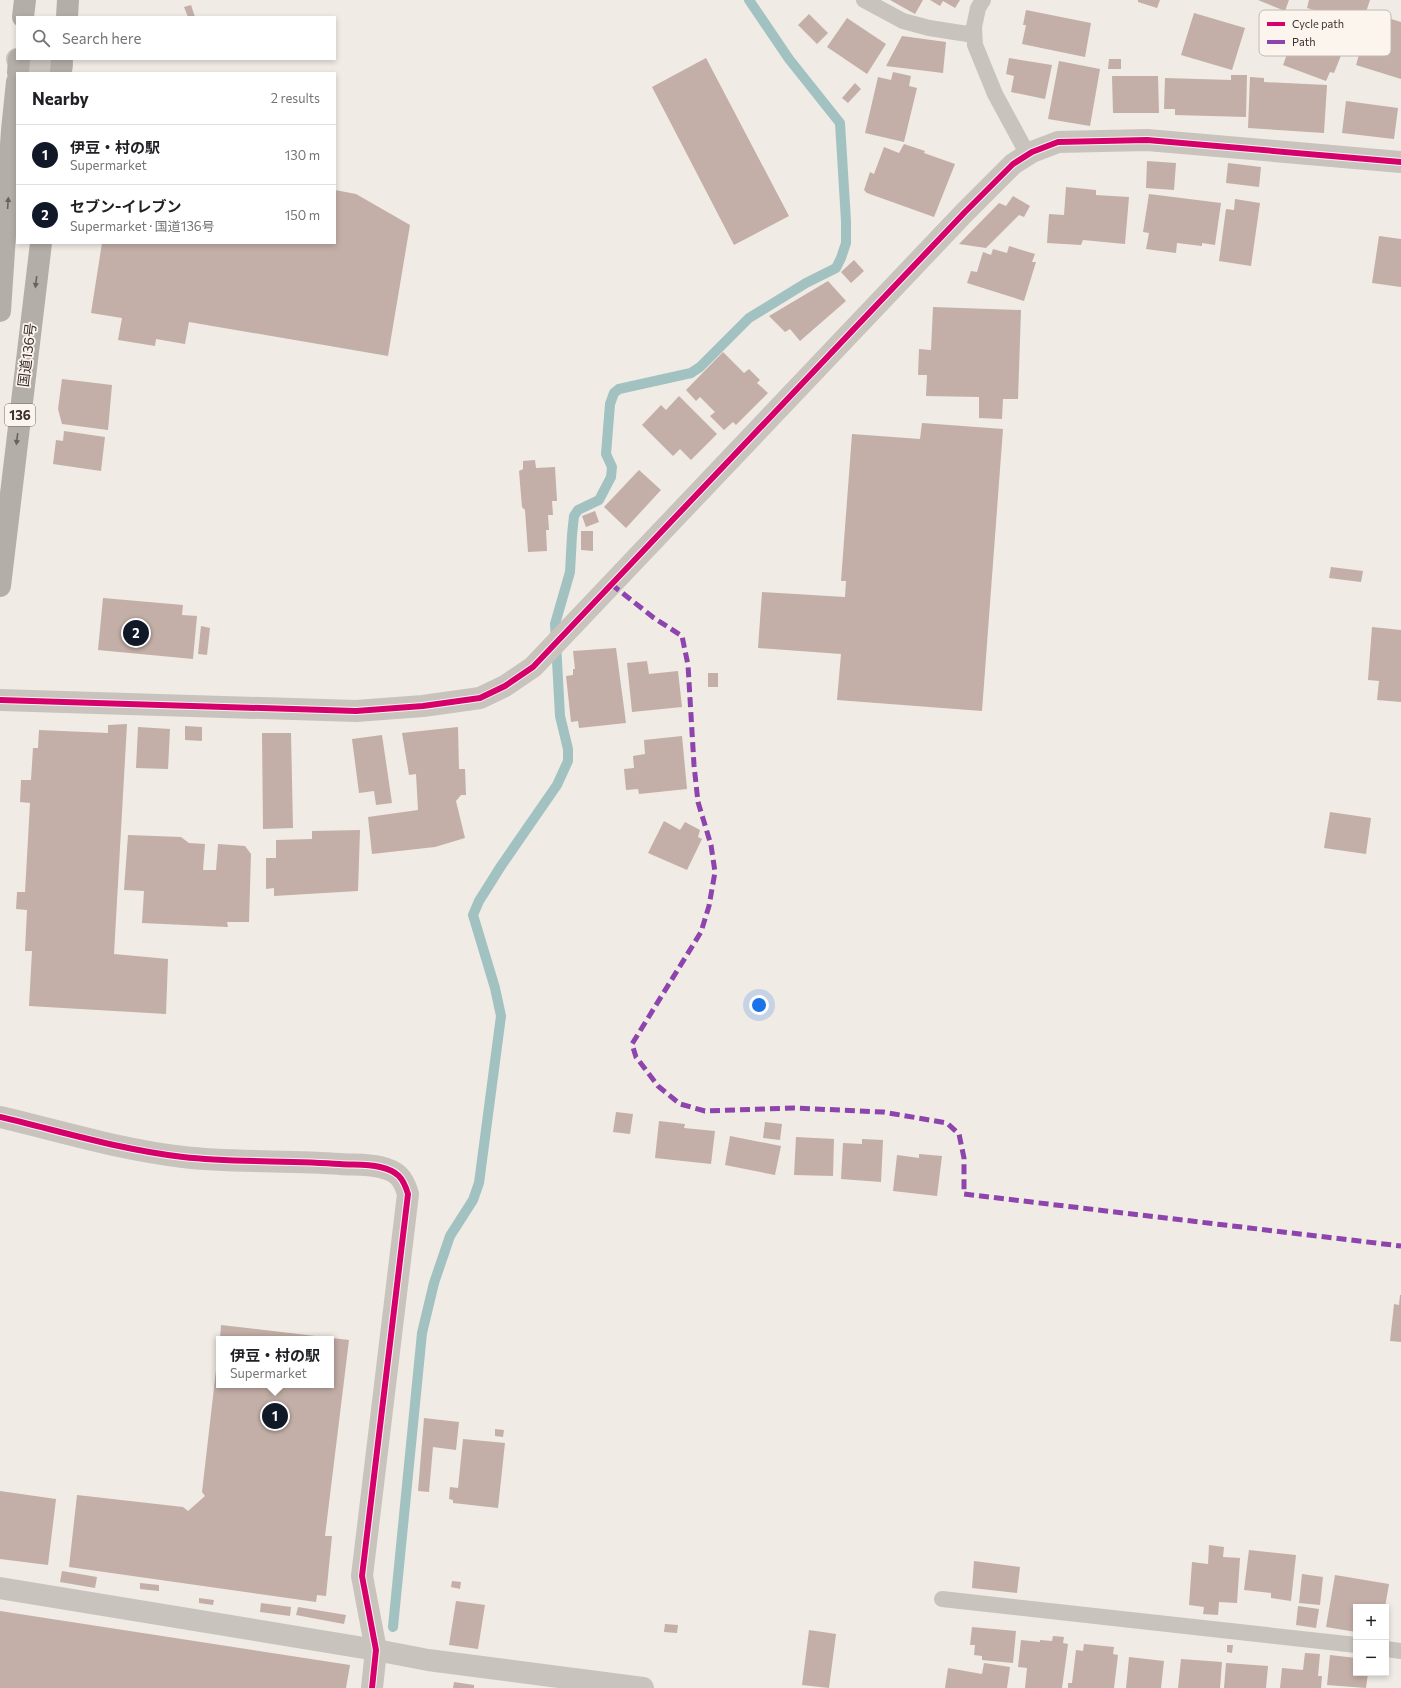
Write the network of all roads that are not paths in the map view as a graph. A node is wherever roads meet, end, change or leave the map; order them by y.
1 (25, 0) edge
2 (68, 0) edge
3 (864, 0) edge
4 (983, 0) edge
5 (23, 16) edge
6 (67, 16) edge
7 (974, 35) junction
8 (0, 57) edge
9 (16, 59) edge
10 (18, 60) edge
11 (24, 60) edge
12 (62, 66) edge
13 (18, 72) edge
14 (16, 92) edge
15 (1028, 155) junction
16 (1401, 162) edge
17 (41, 244) edge
18 (0, 311) edge
19 (0, 586) edge
20 (0, 700) edge
21 (0, 1117) edge
22 (0, 1588) edge
23 (942, 1599) dead end
24 (1353, 1646) edge
25 (1389, 1649) edge
26 (376, 1650) junction
27 (1401, 1651) edge
28 (372, 1688) edge
29 (643, 1688) edge

1 - 5 highway
2 - 6 highway
3 - 7 lane
4 - 7 lane
7 - 15 lane
8 - 9 street
10 - 13 highway
11 - 12 street
18 -> 14 highway
15 - 16 street
15 - 20 street
17 -> 19 highway, 国道136号 / 136
21 - 26 street
22 - 26 street
23 - 24 lane
25 - 27 lane
26 - 28 street
26 - 29 street

